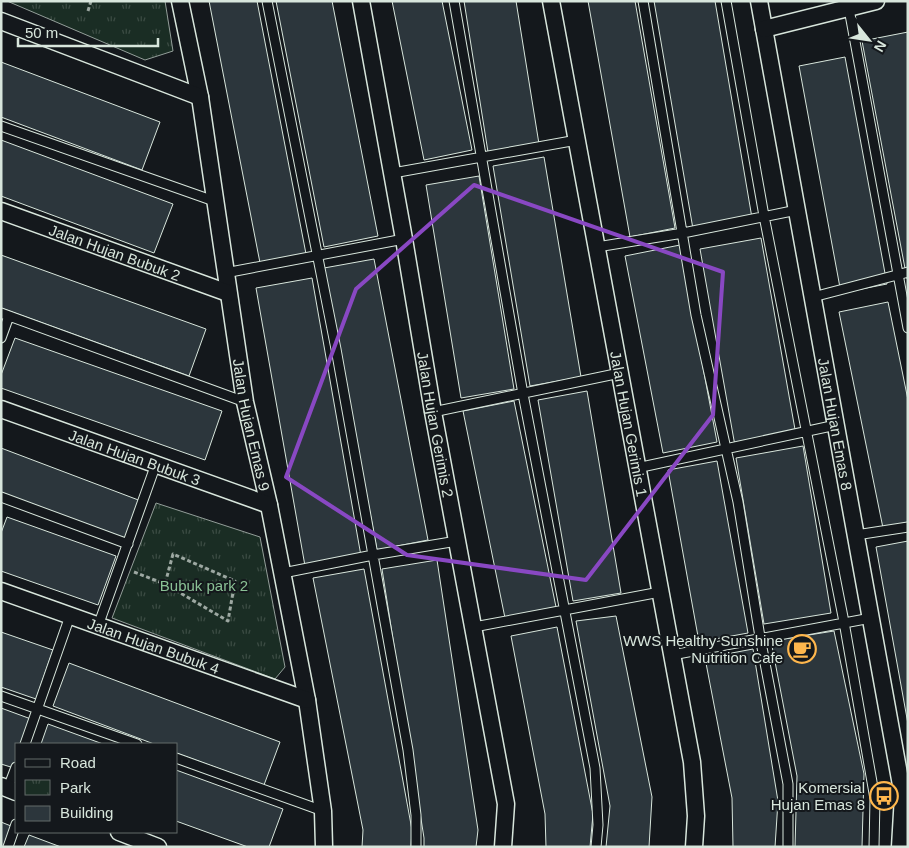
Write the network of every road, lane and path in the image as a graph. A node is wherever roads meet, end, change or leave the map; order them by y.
1 (91, 1) edge
2 (180, 1) edge
3 (267, 1) edge
4 (361, 1) edge
5 (454, 1) edge
6 (551, 1) edge
7 (643, 1) edge
8 (726, 1) edge
9 (759, 1) edge
10 (876, 1) edge
11 (840, 7) edge
12 (88, 11) dead end
13 (1, 21) edge
14 (764, 29) junction
15 (200, 97) junction
16 (1, 126) edge
17 (577, 140) junction
18 (481, 157) junction
19 (392, 173) junction
20 (214, 201) junction
21 (797, 210) junction
22 (1, 211) edge
23 (764, 216) junction
24 (683, 232) junction
25 (404, 239) junction
26 (596, 247) junction
27 (318, 255) junction
28 (908, 272) edge
29 (225, 273) junction
30 (898, 275) junction
31 (228, 292) junction
32 (813, 298) junction
33 (5, 314) edge
34 (908, 328) edge
35 (1, 338) edge
36 (620, 374) junction
37 (523, 394) junction
38 (245, 402) junction
39 (1, 409) edge
40 (433, 412) junction
41 (836, 425) junction
42 (805, 431) junction
43 (726, 447) junction
44 (156, 464) junction
45 (637, 468) junction
46 (1, 497) edge
47 (269, 505) junction
48 (908, 528) edge
49 (856, 535) junction
50 (457, 541) junction
51 (128, 544) junction
52 (373, 555) junction
53 (134, 572) dead end
54 (283, 573) junction
55 (165, 584) junction
56 (1, 592) edge
57 (660, 592) junction
58 (565, 610) junction
59 (70, 616) junction
60 (871, 618) junction
61 (844, 622) junction
62 (98, 626) junction
63 (474, 627) junction
64 (760, 638) junction
65 (672, 655) junction
66 (1, 696) edge
67 (307, 700) junction
68 (38, 709) junction
69 (25, 743) edge
70 (134, 743) edge
71 (178, 759) edge
72 (15, 770) edge
73 (9, 789) edge
74 (905, 796) edge
75 (323, 811) junction
76 (15, 827) edge
77 (122, 833) edge
78 (8, 847) edge
79 (158, 847) edge
80 (324, 847) edge
81 (416, 847) edge
82 (503, 847) edge
83 (596, 847) edge
84 (694, 847) edge
85 (788, 847) edge
86 (874, 847) edge
87 (900, 847) edge

1 - 12 path
2 - 15 street, Jalan Hujan Emas 9
3 - 27 lane
4 - 19 street, Jalan Hujan Gerimis 2
5 - 18 lane
6 - 17 street, Jalan Hujan Gerimis 1
7 - 24 lane
8 - 23 lane
9 - 14 street, Jalan Hujan Emas 8
10 - 11 street
11 - 14 street
11 - 30 lane
13 - 15 street
14 - 21 street, Jalan Hujan Emas 8
15 - 20 street, Jalan Hujan Emas 9
16 - 20 lane
17 - 18 lane
17 - 26 street, Jalan Hujan Gerimis 1
18 - 19 lane
18 - 37 lane
19 - 25 street, Jalan Hujan Gerimis 2
20 - 29 street, Jalan Hujan Emas 9
21 - 23 lane
21 - 32 street, Jalan Hujan Emas 8
22 - 31 street, Jalan Hujan Bubuk 2
23 - 24 lane
23 - 42 lane
24 - 26 lane
24 - 43 lane
25 - 27 lane
25 - 40 street, Jalan Hujan Gerimis 2
26 - 36 street, Jalan Hujan Gerimis 1
27 - 29 lane
27 - 52 lane
28 - 30 lane
29 - 31 street, Jalan Hujan Emas 9
30 - 32 lane
30 - 34 lane
31 - 38 street, Jalan Hujan Emas 9
32 - 41 street, Jalan Hujan Emas 8
33 - 35 lane
33 - 38 lane
36 - 37 lane
36 - 45 street, Jalan Hujan Gerimis 1
37 - 40 lane
37 - 58 lane
38 - 47 street, Jalan Hujan Emas 9
39 - 44 street, Jalan Hujan Bubuk 3
40 - 50 street, Jalan Hujan Gerimis 2
41 - 42 lane
41 - 49 street, Jalan Hujan Emas 8
42 - 43 lane
42 - 61 lane
43 - 45 lane
43 - 64 lane
44 - 47 street, Jalan Hujan Bubuk 3
44 - 51 lane
45 - 57 street, Jalan Hujan Gerimis 1
46 - 51 lane
47 - 54 street, Jalan Hujan Emas 9
48 - 49 lane
49 - 60 street, Jalan Hujan Emas 8
50 - 52 lane
50 - 63 street, Jalan Hujan Gerimis 2
51 - 62 lane
52 - 54 lane
52 - 81 lane
53 - 55 path
54 - 67 street, Jalan Hujan Emas 9
55 - 55 path
56 - 59 street, Jalan Hujan Bubuk 4
57 - 58 lane
57 - 65 street, Jalan Hujan Gerimis 1
58 - 63 lane
58 - 83 lane
59 - 62 street, Jalan Hujan Bubuk 4
59 - 68 lane
60 - 61 lane
60 - 74 street, Jalan Hujan Emas 8
61 - 64 lane
61 - 86 lane
62 - 67 street, Jalan Hujan Bubuk 4
63 - 82 street, Jalan Hujan Gerimis 2
64 - 65 lane
64 - 85 lane
65 - 84 street, Jalan Hujan Gerimis 1
66 - 68 lane
67 - 75 street, Jalan Hujan Emas 9
68 - 69 lane
68 - 70 lane
71 - 75 lane
72 - 73 lane
74 - 87 street, Jalan Hujan Emas 8
75 - 80 street, Jalan Hujan Emas 9
76 - 78 lane
77 - 79 street

